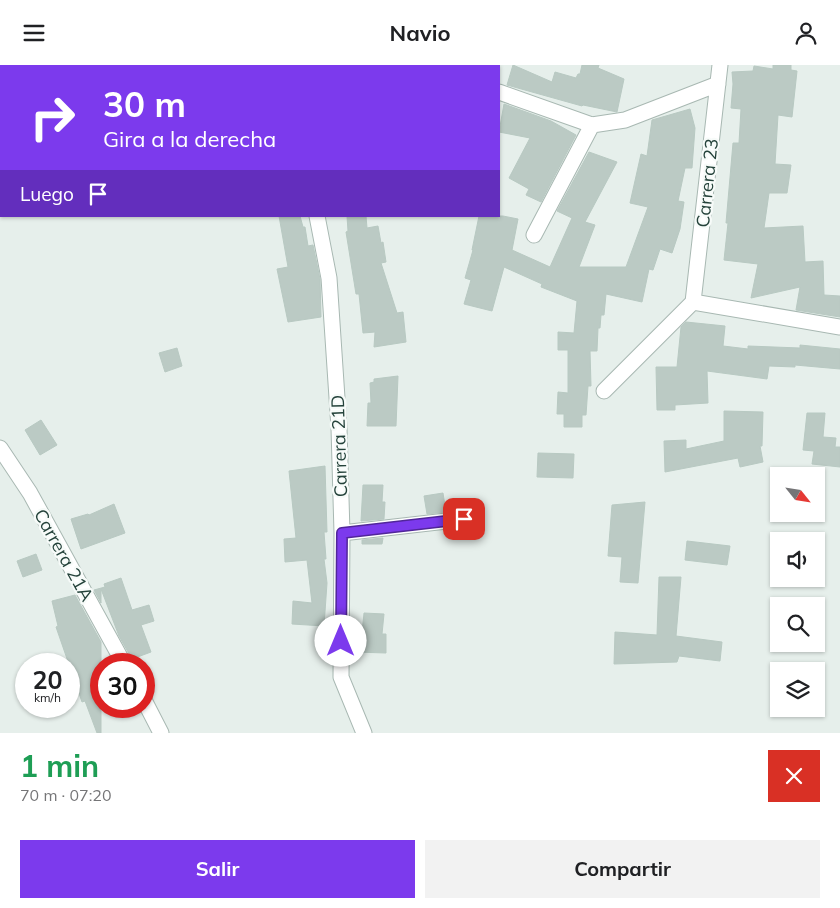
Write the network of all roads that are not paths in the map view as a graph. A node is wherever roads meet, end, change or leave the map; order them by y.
1 (720, 65) edge
2 (718, 84) junction
3 (500, 92) edge
4 (592, 125) junction
5 (316, 217) edge
6 (534, 235) dead end
7 (693, 302) junction
8 (840, 327) edge
9 (604, 391) dead end
10 (0, 448) edge
11 (464, 519) dead end
12 (342, 533) junction
13 (118, 653) edge
14 (153, 718) edge
15 (161, 733) edge
16 (364, 733) edge

1 - 2 street, Carrera 23
2 - 4 street
2 - 7 street, Carrera 23
3 - 4 street
4 - 6 street
5 - 12 street, Carrera 21D
7 - 8 street
7 - 9 street
10 - 13 street, Carrera 21A
11 - 12 street
12 - 16 street, Carrera 21D
14 - 15 street

